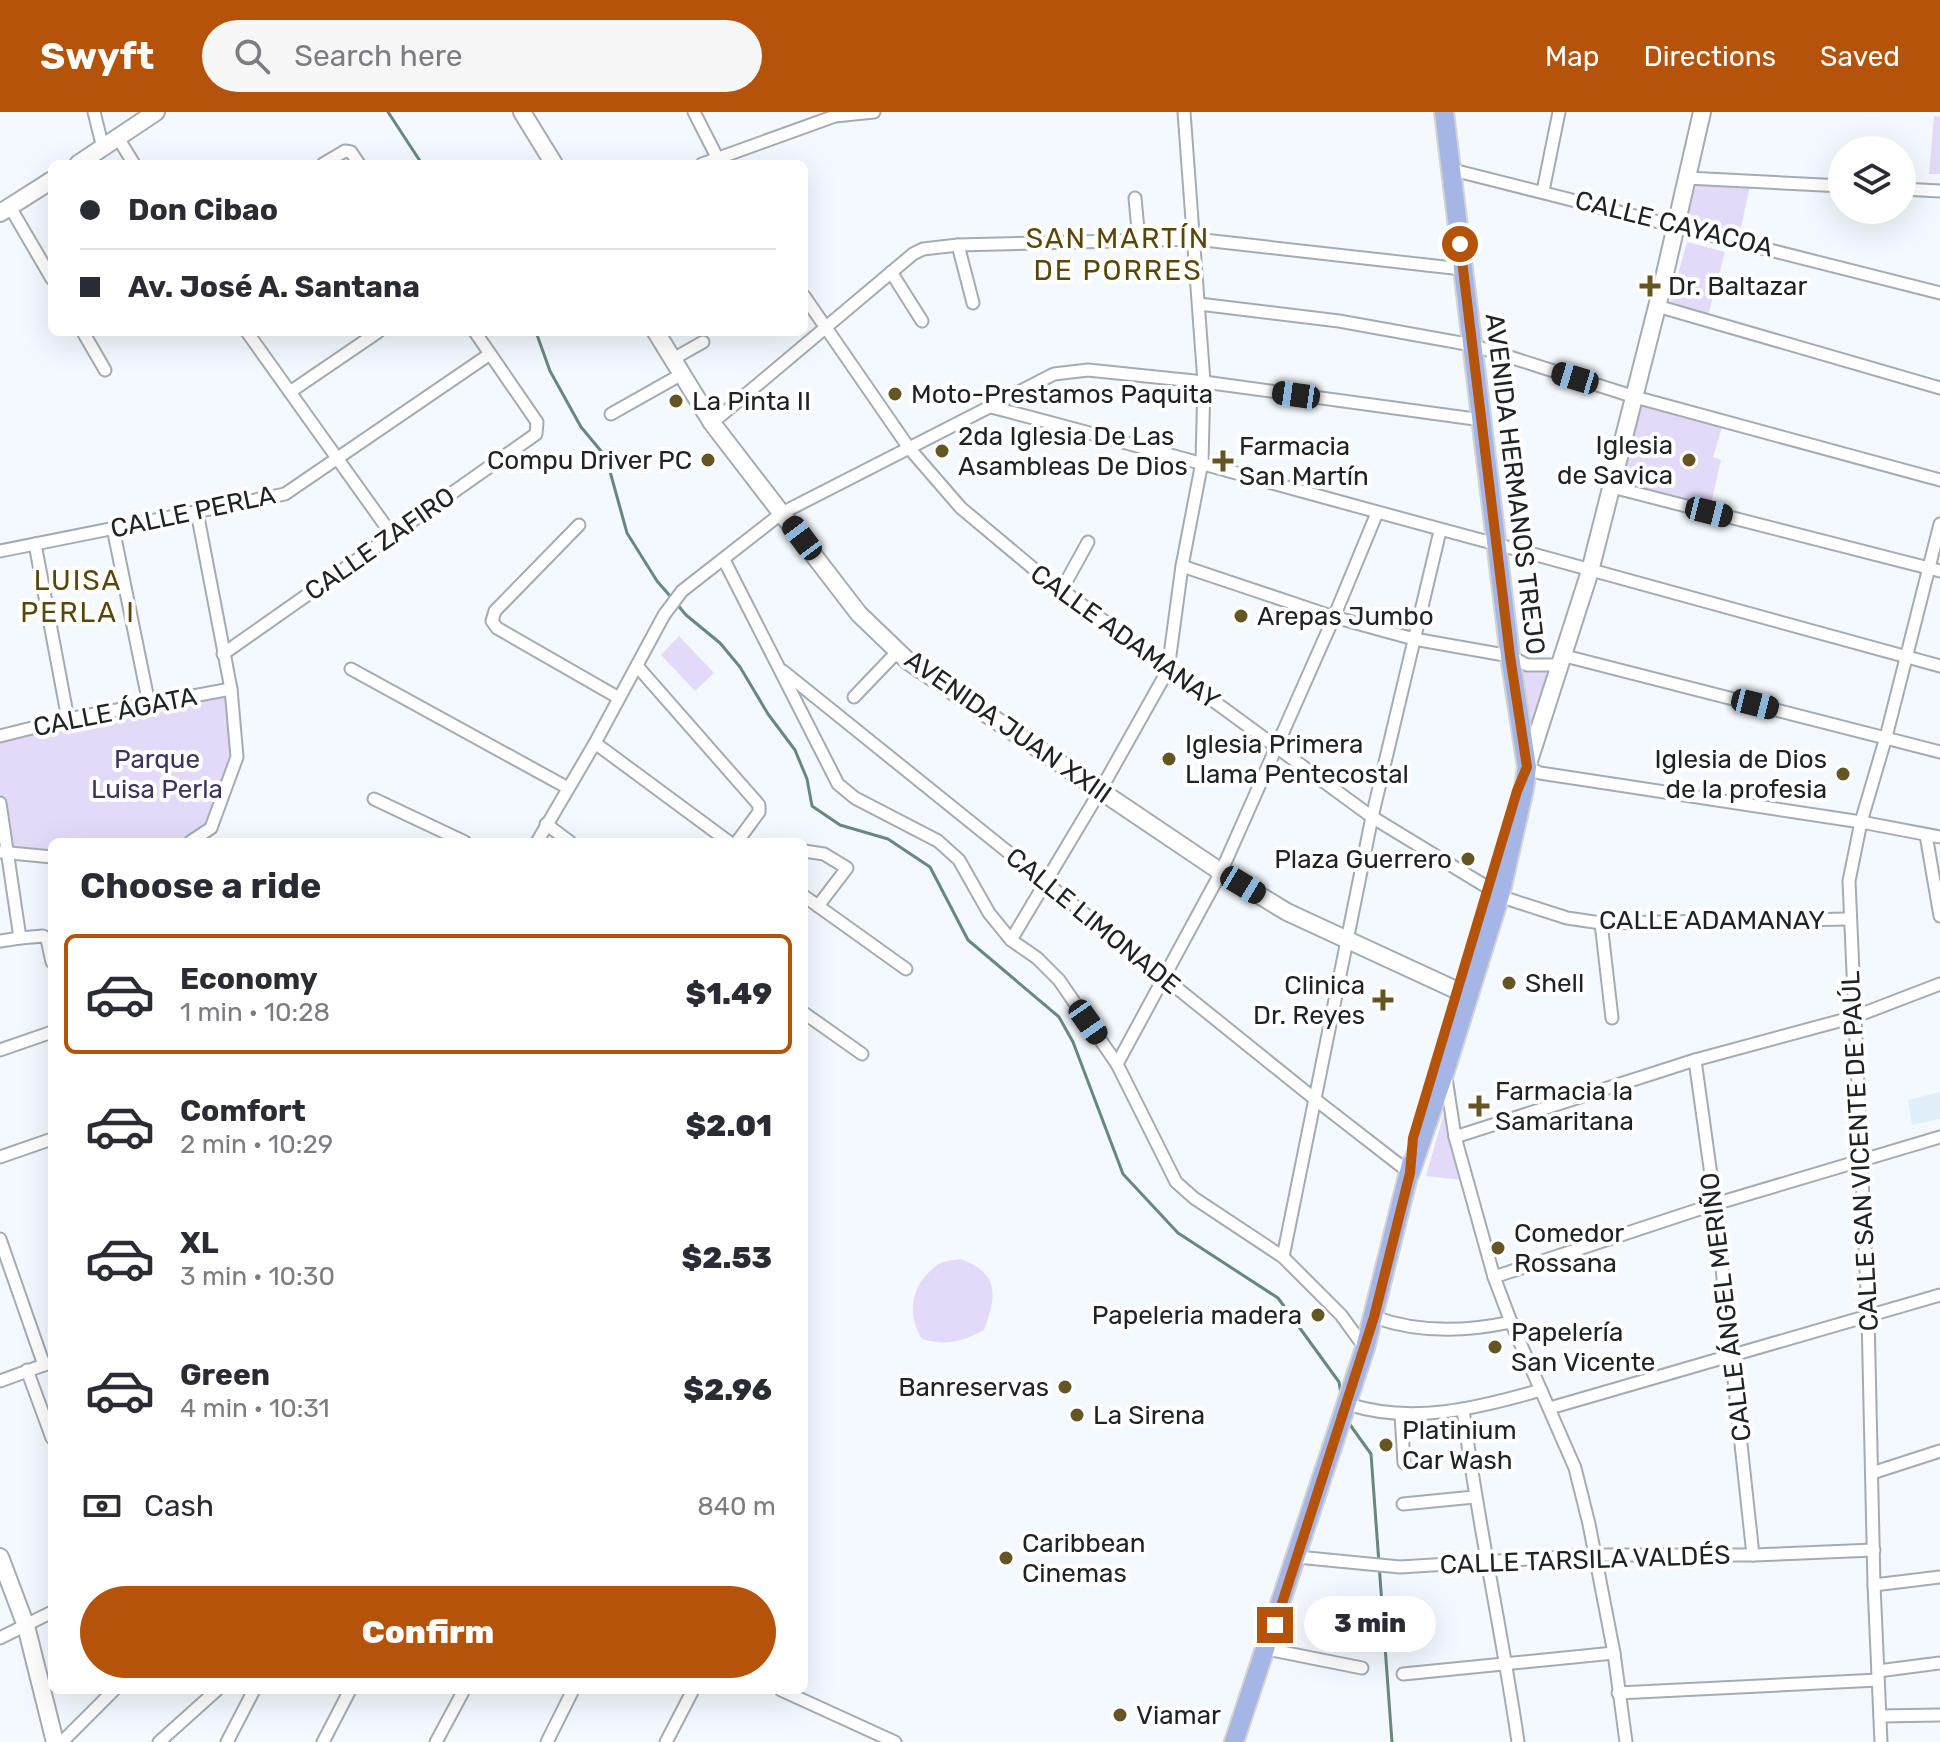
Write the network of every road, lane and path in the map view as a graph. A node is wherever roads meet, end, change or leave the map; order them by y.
1 (94, 112) edge
2 (156, 112) edge
3 (522, 112) edge
4 (694, 112) edge
5 (874, 112) edge
6 (1184, 112) edge
7 (1444, 112) edge
8 (1559, 112) edge
9 (1702, 112) edge
10 (834, 114) edge
11 (118, 138) junction
12 (103, 148) junction
13 (84, 160) edge
14 (132, 160) edge
15 (329, 160) edge
16 (356, 160) edge
17 (552, 160) edge
18 (718, 160) edge
19 (721, 160) edge
20 (1453, 170) junction
21 (1687, 178) junction
22 (48, 183) edge
23 (1828, 185) edge
24 (1916, 190) edge
25 (1543, 191) junction
26 (1940, 191) edge
27 (1135, 198) dead end
28 (5, 210) edge
29 (1675, 224) junction
30 (1195, 239) junction
31 (1139, 240) junction
32 (958, 245) junction
33 (1462, 269) junction
34 (891, 272) junction
35 (48, 273) edge
36 (1940, 293) edge
37 (808, 302) edge
38 (973, 303) dead end
39 (1199, 304) junction
40 (1657, 306) junction
41 (922, 321) dead end
42 (824, 328) junction
43 (85, 336) edge
44 (250, 336) edge
45 (372, 336) edge
46 (478, 336) edge
47 (659, 336) edge
48 (703, 342) dead end
49 (1472, 345) junction
50 (490, 354) junction
51 (673, 359) junction
52 (105, 370) dead end
53 (682, 374) junction
54 (1204, 382) junction
55 (1940, 388) edge
56 (290, 392) junction
57 (1635, 397) junction
58 (991, 407) junction
59 (611, 414) dead end
60 (1482, 420) junction
61 (712, 423) junction
62 (909, 448) junction
63 (338, 459) junction
64 (1202, 462) junction
65 (1940, 480) edge
66 (1612, 487) junction
67 (197, 512) junction
68 (782, 513) junction
69 (1377, 513) junction
70 (1940, 524) edge
71 (579, 525) dead end
72 (113, 528) junction
73 (1440, 531) junction
74 (392, 535) junction
75 (1088, 542) dead end
76 (35, 544) junction
77 (1498, 545) junction
78 (0, 551) edge
79 (724, 560) junction
80 (1182, 566) junction
81 (1934, 569) edge
82 (1590, 571) junction
83 (1061, 591) junction
84 (1334, 617) junction
85 (1414, 639) junction
86 (898, 651) junction
87 (223, 654) junction
88 (1510, 656) junction
89 (1906, 657) junction
90 (1560, 660) junction
91 (637, 666) junction
92 (777, 666) junction
93 (1940, 666) edge
94 (351, 669) dead end
95 (1168, 670) junction
96 (231, 689) junction
97 (854, 697) dead end
98 (619, 698) junction
99 (149, 704) junction
100 (68, 719) junction
101 (0, 736) edge
102 (1886, 737) junction
103 (595, 743) junction
104 (1277, 747) junction
105 (1940, 752) edge
106 (1527, 767) junction
107 (568, 788) junction
108 (1100, 791) junction
109 (374, 799) dead end
110 (0, 803) edge
111 (1372, 817) junction
112 (1861, 822) junction
113 (546, 824) junction
114 (1926, 835) junction
115 (1940, 837) edge
116 (196, 838) edge
117 (457, 838) edge
118 (539, 838) edge
119 (565, 838) edge
120 (724, 838) edge
121 (740, 838) edge
122 (4, 851) edge
123 (808, 852) edge
124 (48, 856) edge
125 (1221, 872) junction
126 (1046, 882) junction
127 (1494, 891) junction
128 (808, 899) edge
129 (818, 906) junction
130 (1940, 916) edge
131 (1849, 919) junction
132 (1601, 923) junction
133 (20, 938) junction
134 (1011, 940) junction
135 (0, 941) edge
136 (1349, 942) junction
137 (48, 944) edge
138 (906, 969) dead end
139 (1164, 978) junction
140 (1940, 984) edge
141 (1463, 994) junction
142 (808, 1016) edge
143 (1854, 1017) junction
144 (1612, 1018) dead end
145 (48, 1033) edge
146 (0, 1050) edge
147 (862, 1054) dead end
148 (1695, 1060) junction
149 (1117, 1064) junction
150 (1445, 1071) junction
151 (1316, 1100) junction
152 (1455, 1137) junction
153 (1940, 1137) edge
154 (48, 1140) edge
155 (0, 1157) edge
156 (1860, 1160) junction
157 (1410, 1173) junction
158 (1715, 1204) junction
159 (0, 1239) edge
160 (1283, 1257) junction
161 (1494, 1277) junction
162 (1940, 1295) edge
163 (1868, 1315) junction
164 (1374, 1317) junction
165 (1511, 1322) junction
166 (1365, 1348) junction
167 (1732, 1356) junction
168 (48, 1364) edge
169 (27, 1370) junction
170 (0, 1381) edge
171 (1541, 1390) junction
172 (1347, 1406) junction
173 (1550, 1408) junction
174 (1463, 1409) junction
175 (1401, 1415) junction
176 (48, 1427) edge
177 (1940, 1451) edge
178 (1404, 1463) dead end
179 (1872, 1473) junction
180 (1474, 1497) junction
181 (1403, 1504) dead end
182 (1874, 1550) junction
183 (1594, 1555) junction
184 (1753, 1555) junction
185 (0, 1557) edge
186 (1297, 1557) junction
187 (1487, 1560) junction
188 (1940, 1577) edge
189 (1874, 1585) junction
190 (48, 1614) edge
191 (26, 1626) junction
192 (0, 1638) edge
193 (1267, 1649) junction
194 (1614, 1653) junction
195 (1940, 1663) edge
196 (1507, 1664) junction
197 (1362, 1668) dead end
198 (1403, 1674) dead end
199 (1878, 1675) junction
200 (1618, 1693) junction
201 (110, 1694) edge
202 (213, 1694) edge
203 (252, 1694) edge
204 (348, 1694) edge
205 (462, 1694) edge
206 (571, 1694) edge
207 (691, 1694) edge
208 (790, 1694) edge
209 (1940, 1715) edge
210 (1880, 1716) junction
211 (55, 1742) edge
212 (62, 1742) edge
213 (159, 1742) edge
214 (227, 1742) edge
215 (323, 1742) edge
216 (436, 1742) edge
217 (547, 1742) edge
218 (666, 1742) edge
219 (895, 1742) edge
220 (1234, 1742) edge
221 (1518, 1742) edge
222 (1626, 1742) edge
223 (1881, 1742) edge

1 - 12 street
2 - 11 main road
3 - 17 main road
4 - 18 street
5 - 10 street
6 - 30 street
7 - 20 main road, AVENIDA HERMANOS TREJO
8 - 25 street
9 - 21 main road
10 - 19 street
11 - 12 main road
11 - 14 street
12 - 13 main road
15 - 16 street
20 - 25 street, CALLE CAYACOA
20 - 33 main road, AVENIDA HERMANOS TREJO
21 - 23 street
21 - 29 main road
22 - 28 main road
24 - 26 street
25 - 29 street, CALLE CAYACOA
27 - 31 street
28 - 35 street
29 - 36 street, CALLE CAYACOA
29 - 40 main road
30 - 31 street
30 - 33 street
30 - 39 street
31 - 32 street
32 - 34 street
32 - 38 street
33 - 49 main road, AVENIDA HERMANOS TREJO
34 - 41 street
34 - 42 street
37 - 42 street, CALLE ADAMANAY
39 - 49 street
39 - 54 street
40 - 55 street
40 - 57 main road
42 - 61 street
42 - 62 street, CALLE ADAMANAY
43 - 52 street
44 - 56 street
45 - 56 street
46 - 50 street
47 - 51 main road, AVENIDA JUAN XXIII
48 - 51 street
49 - 57 street
49 - 60 main road, AVENIDA HERMANOS TREJO
50 - 63 street, CALLE PERLA
50 - 74 street, CALLE ZAFIRO
51 - 53 main road, AVENIDA JUAN XXIII
53 - 59 street
53 - 61 main road, AVENIDA JUAN XXIII
54 - 58 street
54 - 60 street
54 - 64 street
56 - 63 street
57 - 65 street
57 - 66 main road
58 - 62 street
58 - 64 street
60 - 77 main road, AVENIDA HERMANOS TREJO
61 - 68 main road, AVENIDA JUAN XXIII
62 - 68 street
62 - 83 street, CALLE ADAMANAY
63 - 67 street, CALLE PERLA
63 - 74 street
64 - 69 street
64 - 80 street
66 - 81 street
66 - 82 main road
67 - 72 street, CALLE PERLA
67 - 87 street
68 - 79 street
68 - 86 main road, AVENIDA JUAN XXIII
69 - 73 street
69 - 84 street
70 - 81 street, CALLE SAN VICENTE DE PAÚL
71 - 98 street
72 - 76 street, CALLE PERLA
72 - 99 street
73 - 77 street
73 - 85 street
74 - 87 street, CALLE ZAFIRO
75 - 83 street
76 - 78 street, CALLE PERLA
76 - 100 street
77 - 82 street
77 - 88 main road, AVENIDA HERMANOS TREJO
79 - 91 street
79 - 92 street
80 - 84 street
80 - 95 street
81 - 89 street, CALLE SAN VICENTE DE PAÚL
82 - 89 street
82 - 90 main road
83 - 95 street, CALLE ADAMANAY
84 - 85 street
84 - 104 street
85 - 88 street
85 - 111 street
86 - 97 street
86 - 108 main road, AVENIDA JUAN XXIII
87 - 96 street
88 - 90 street
88 - 106 main road, AVENIDA HERMANOS TREJO
89 - 93 street
89 - 102 street, CALLE SAN VICENTE DE PAÚL
90 - 102 street
90 - 106 main road
91 - 98 street
91 - 121 street
92 - 126 street, CALLE LIMONADE
92 - 134 street
94 - 107 street
95 - 104 street, CALLE ADAMANAY
95 - 108 street
96 - 99 street, CALLE ÁGATA
96 - 116 street
98 - 103 street
99 - 100 street, CALLE ÁGATA
100 - 101 street, CALLE ÁGATA
102 - 105 street
102 - 112 street, CALLE SAN VICENTE DE PAÚL
103 - 107 street
103 - 120 street
104 - 111 street, CALLE ADAMANAY
104 - 125 street
106 - 112 street
106 - 127 main road
107 - 113 street
108 - 125 main road, AVENIDA JUAN XXIII
108 - 126 street
109 - 117 street
110 - 122 street
111 - 127 street, CALLE ADAMANAY
111 - 136 street
112 - 114 street
112 - 131 street, CALLE SAN VICENTE DE PAÚL
113 - 118 street
113 - 119 street
114 - 115 street
114 - 130 street
122 - 124 street
122 - 133 street
123 - 129 street
125 - 136 main road, AVENIDA JUAN XXIII
125 - 139 street
126 - 134 street
126 - 139 street, CALLE LIMONADE
127 - 132 street, CALLE ADAMANAY
127 - 141 main road
128 - 129 street
129 - 138 street
131 - 132 street, CALLE ADAMANAY
131 - 143 street, CALLE SAN VICENTE DE PAÚL
132 - 144 street
133 - 135 street
133 - 137 street
134 - 149 street
136 - 141 main road, AVENIDA JUAN XXIII
136 - 151 street
139 - 149 street
139 - 151 street, CALLE LIMONADE
140 - 143 street
141 - 150 main road
141 - 157 main road
142 - 147 street
143 - 148 street
143 - 156 street, CALLE SAN VICENTE DE PAÚL
145 - 146 street
148 - 152 street
148 - 158 street, CALLE ÁNGEL MERIÑO
149 - 160 street
150 - 152 street
150 - 157 main road
151 - 157 street, CALLE LIMONADE
151 - 160 street
152 - 161 street
153 - 156 street
154 - 155 street
156 - 158 street
156 - 163 street, CALLE SAN VICENTE DE PAÚL
157 - 164 main road
158 - 161 street
158 - 167 street, CALLE ÁNGEL MERIÑO
159 - 168 street
160 - 166 street
161 - 165 street
162 - 163 street
163 - 167 street
163 - 179 street, CALLE SAN VICENTE DE PAÚL
164 - 165 street
164 - 166 main road
165 - 171 street
166 - 172 main road
167 - 173 street
167 - 184 street, CALLE ÁNGEL MERIÑO
168 - 169 street
169 - 170 street
169 - 176 street
171 - 173 street
171 - 174 street
172 - 175 street
172 - 186 main road
173 - 183 street
174 - 175 street
174 - 180 street
175 - 178 street
177 - 179 street
179 - 182 street, CALLE SAN VICENTE DE PAÚL
180 - 181 street
180 - 187 street
182 - 184 street, CALLE TARSILA VALDÉS
182 - 189 street, CALLE SAN VICENTE DE PAÚL
183 - 184 street, CALLE TARSILA VALDÉS
183 - 187 street, CALLE TARSILA VALDÉS
183 - 194 street
185 - 191 main road
186 - 187 street, CALLE TARSILA VALDÉS
186 - 193 main road
187 - 196 street
188 - 189 street
189 - 199 street, CALLE SAN VICENTE DE PAÚL
190 - 191 street
191 - 192 street
191 - 211 main road
193 - 197 street
193 - 220 main road
194 - 196 street
194 - 200 street
195 - 199 street
196 - 198 street
196 - 221 street
199 - 200 street
199 - 210 street, CALLE SAN VICENTE DE PAÚL
200 - 222 street
201 - 212 street
202 - 213 street
203 - 214 street
204 - 215 street
205 - 216 street
206 - 217 street
207 - 218 street
208 - 219 street
209 - 210 street
210 - 223 street, CALLE SAN VICENTE DE PAÚL

